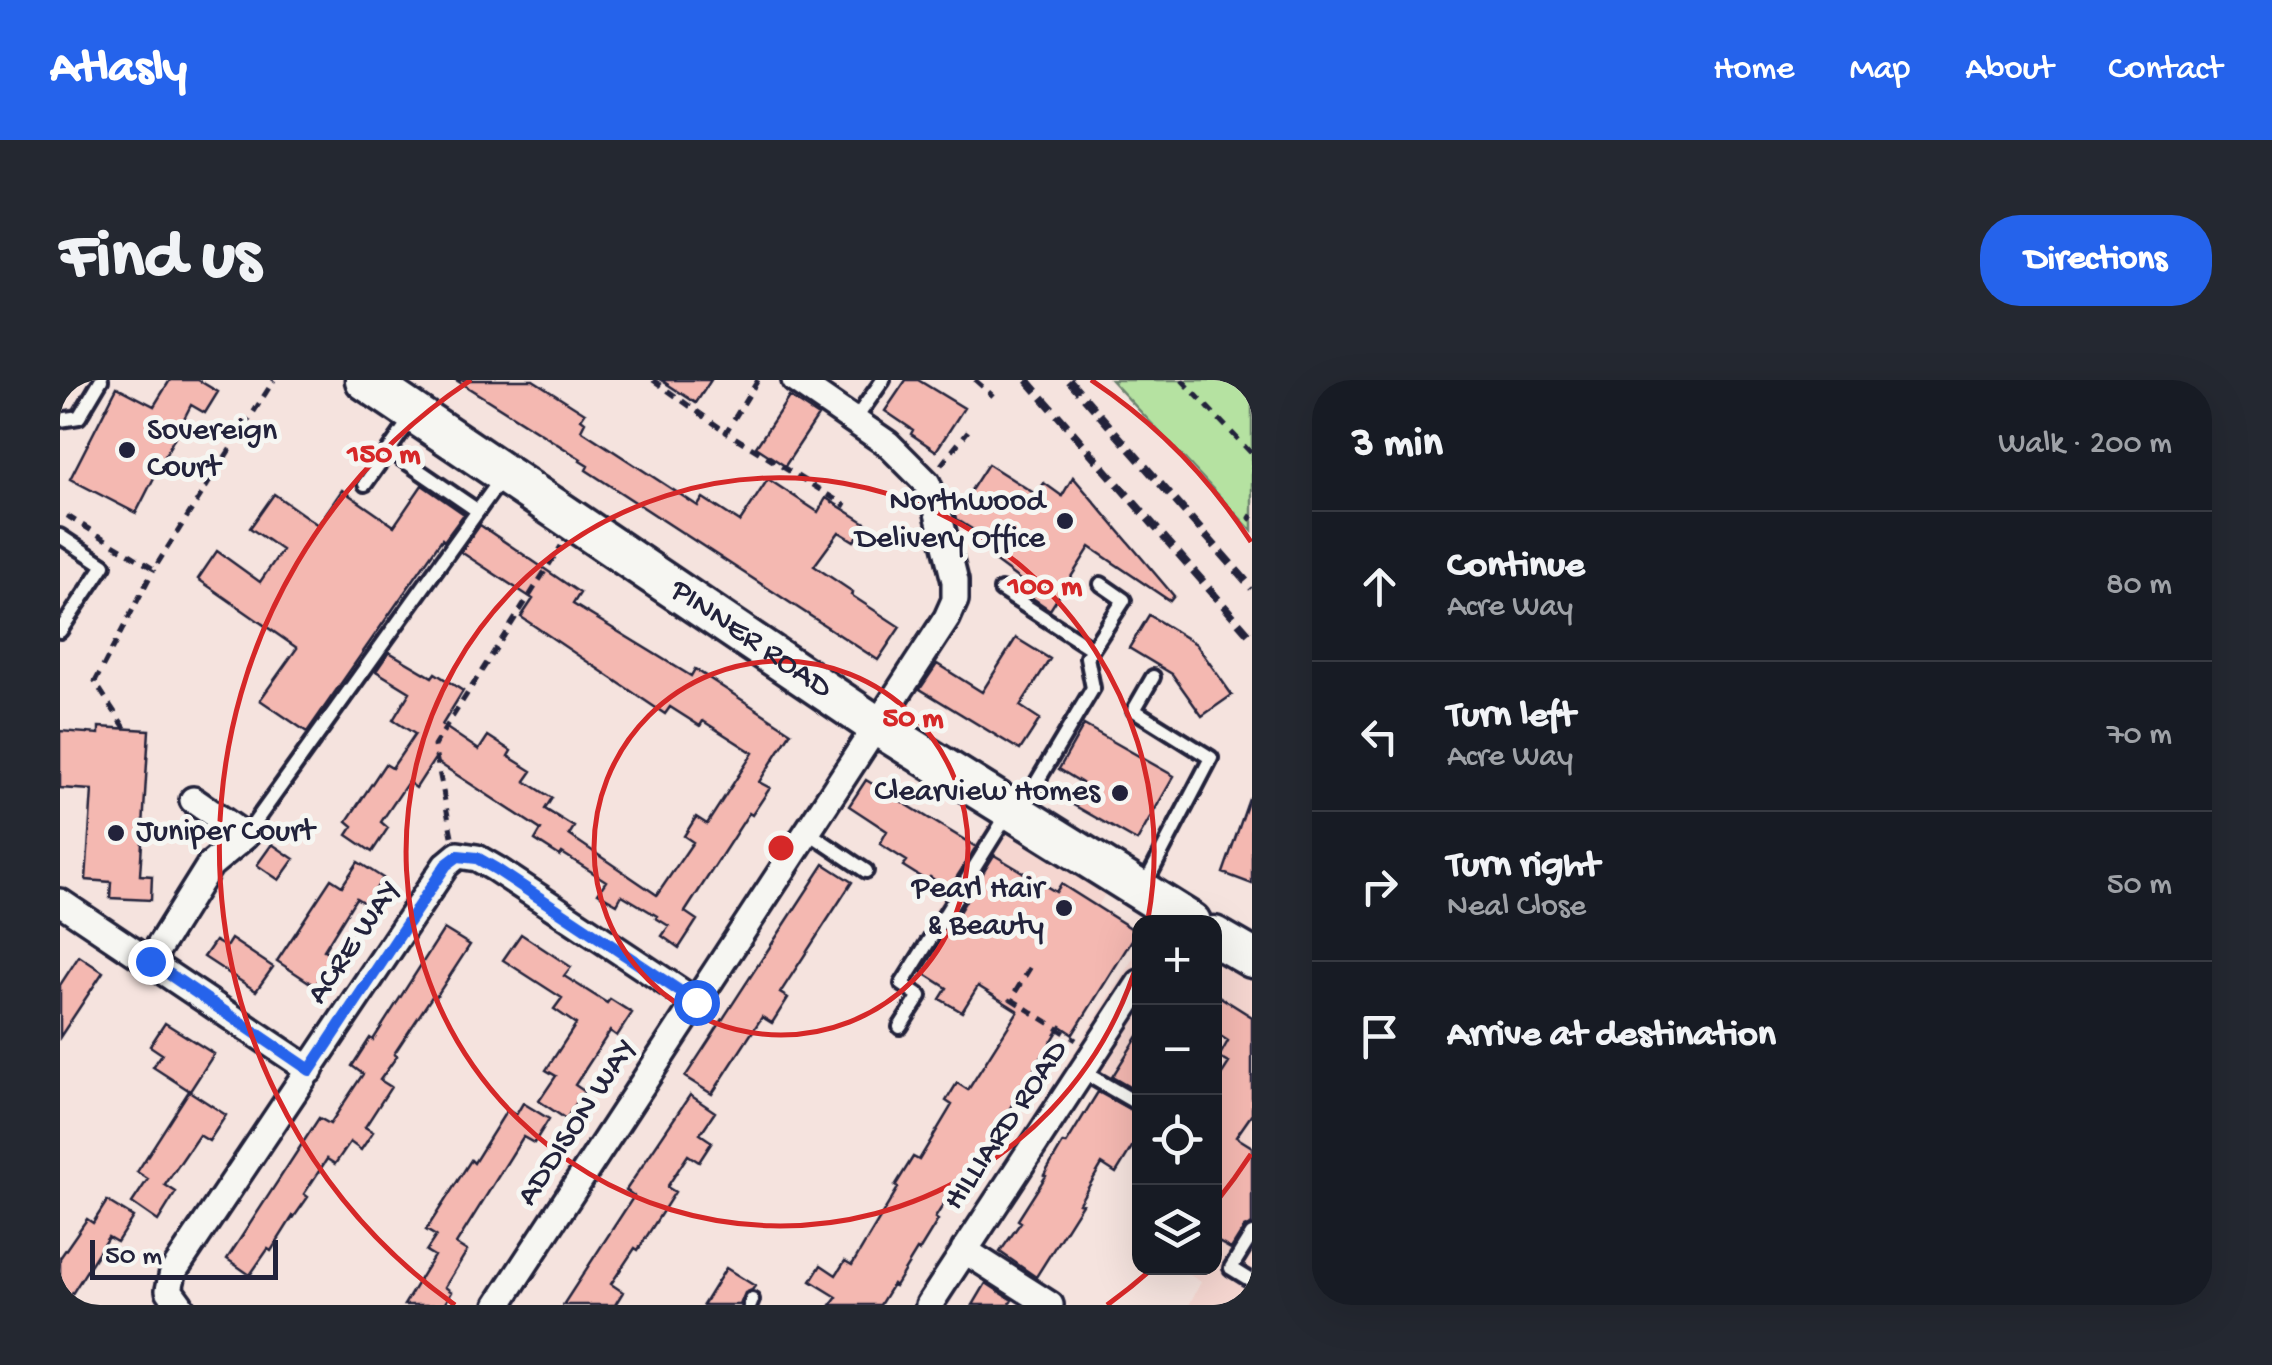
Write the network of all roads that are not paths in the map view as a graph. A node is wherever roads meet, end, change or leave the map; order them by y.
1 (101, 380) edge
2 (365, 380) edge
3 (794, 380) edge
4 (883, 380) edge
5 (415, 413) junction
6 (60, 420) edge
7 (854, 421) junction
8 (389, 450) junction
9 (505, 474) junction
10 (366, 484) dead end
11 (478, 511) junction
12 (60, 534) edge
13 (1101, 584) dead end
14 (1001, 590) dead end
15 (60, 630) edge
16 (1092, 649) junction
17 (1153, 677) dead end
18 (877, 726) junction
19 (194, 800) dead end
20 (1014, 812) junction
21 (808, 832) junction
22 (245, 836) junction
23 (866, 871) dead end
24 (1141, 892) junction
25 (60, 902) edge
26 (1174, 915) edge
27 (1222, 941) edge
28 (1252, 958) edge
29 (150, 961) junction
30 (1132, 995) edge
31 (696, 1002) junction
32 (900, 1027) dead end
33 (1089, 1062) junction
34 (310, 1070) junction
35 (1132, 1098) edge
36 (1252, 1234) edge
37 (964, 1250) junction
38 (1252, 1281) edge
39 (180, 1305) edge
40 (498, 1305) edge
41 (929, 1305) edge
42 (1050, 1305) edge

1 - 6 lane
2 - 5 main road, PINNER ROAD
3 - 7 street
4 - 7 lane
5 - 8 lane
5 - 9 main road, PINNER ROAD
7 - 18 street, ADDISON WAY
8 - 10 lane
8 - 11 lane
9 - 11 lane
9 - 18 main road, PINNER ROAD
11 - 22 lane
12 - 15 lane
13 - 16 lane
14 - 16 lane
16 - 20 lane
17 - 24 lane
18 - 20 main road, PINNER ROAD
18 - 21 street, ADDISON WAY
19 - 22 street
20 - 24 main road, PINNER ROAD
20 - 32 lane
21 - 23 lane
21 - 31 street, ADDISON WAY
22 - 29 street
24 - 26 main road, PINNER ROAD
25 - 29 street
27 - 28 main road
29 - 34 street
30 - 33 street, HILLIARD ROAD
31 - 34 street, ACRE WAY
31 - 40 street, ADDISON WAY
33 - 35 lane
33 - 37 street, HILLIARD ROAD
34 - 39 street, ACRE WAY
36 - 38 lane
37 - 41 street, HILLIARD ROAD
37 - 42 street

